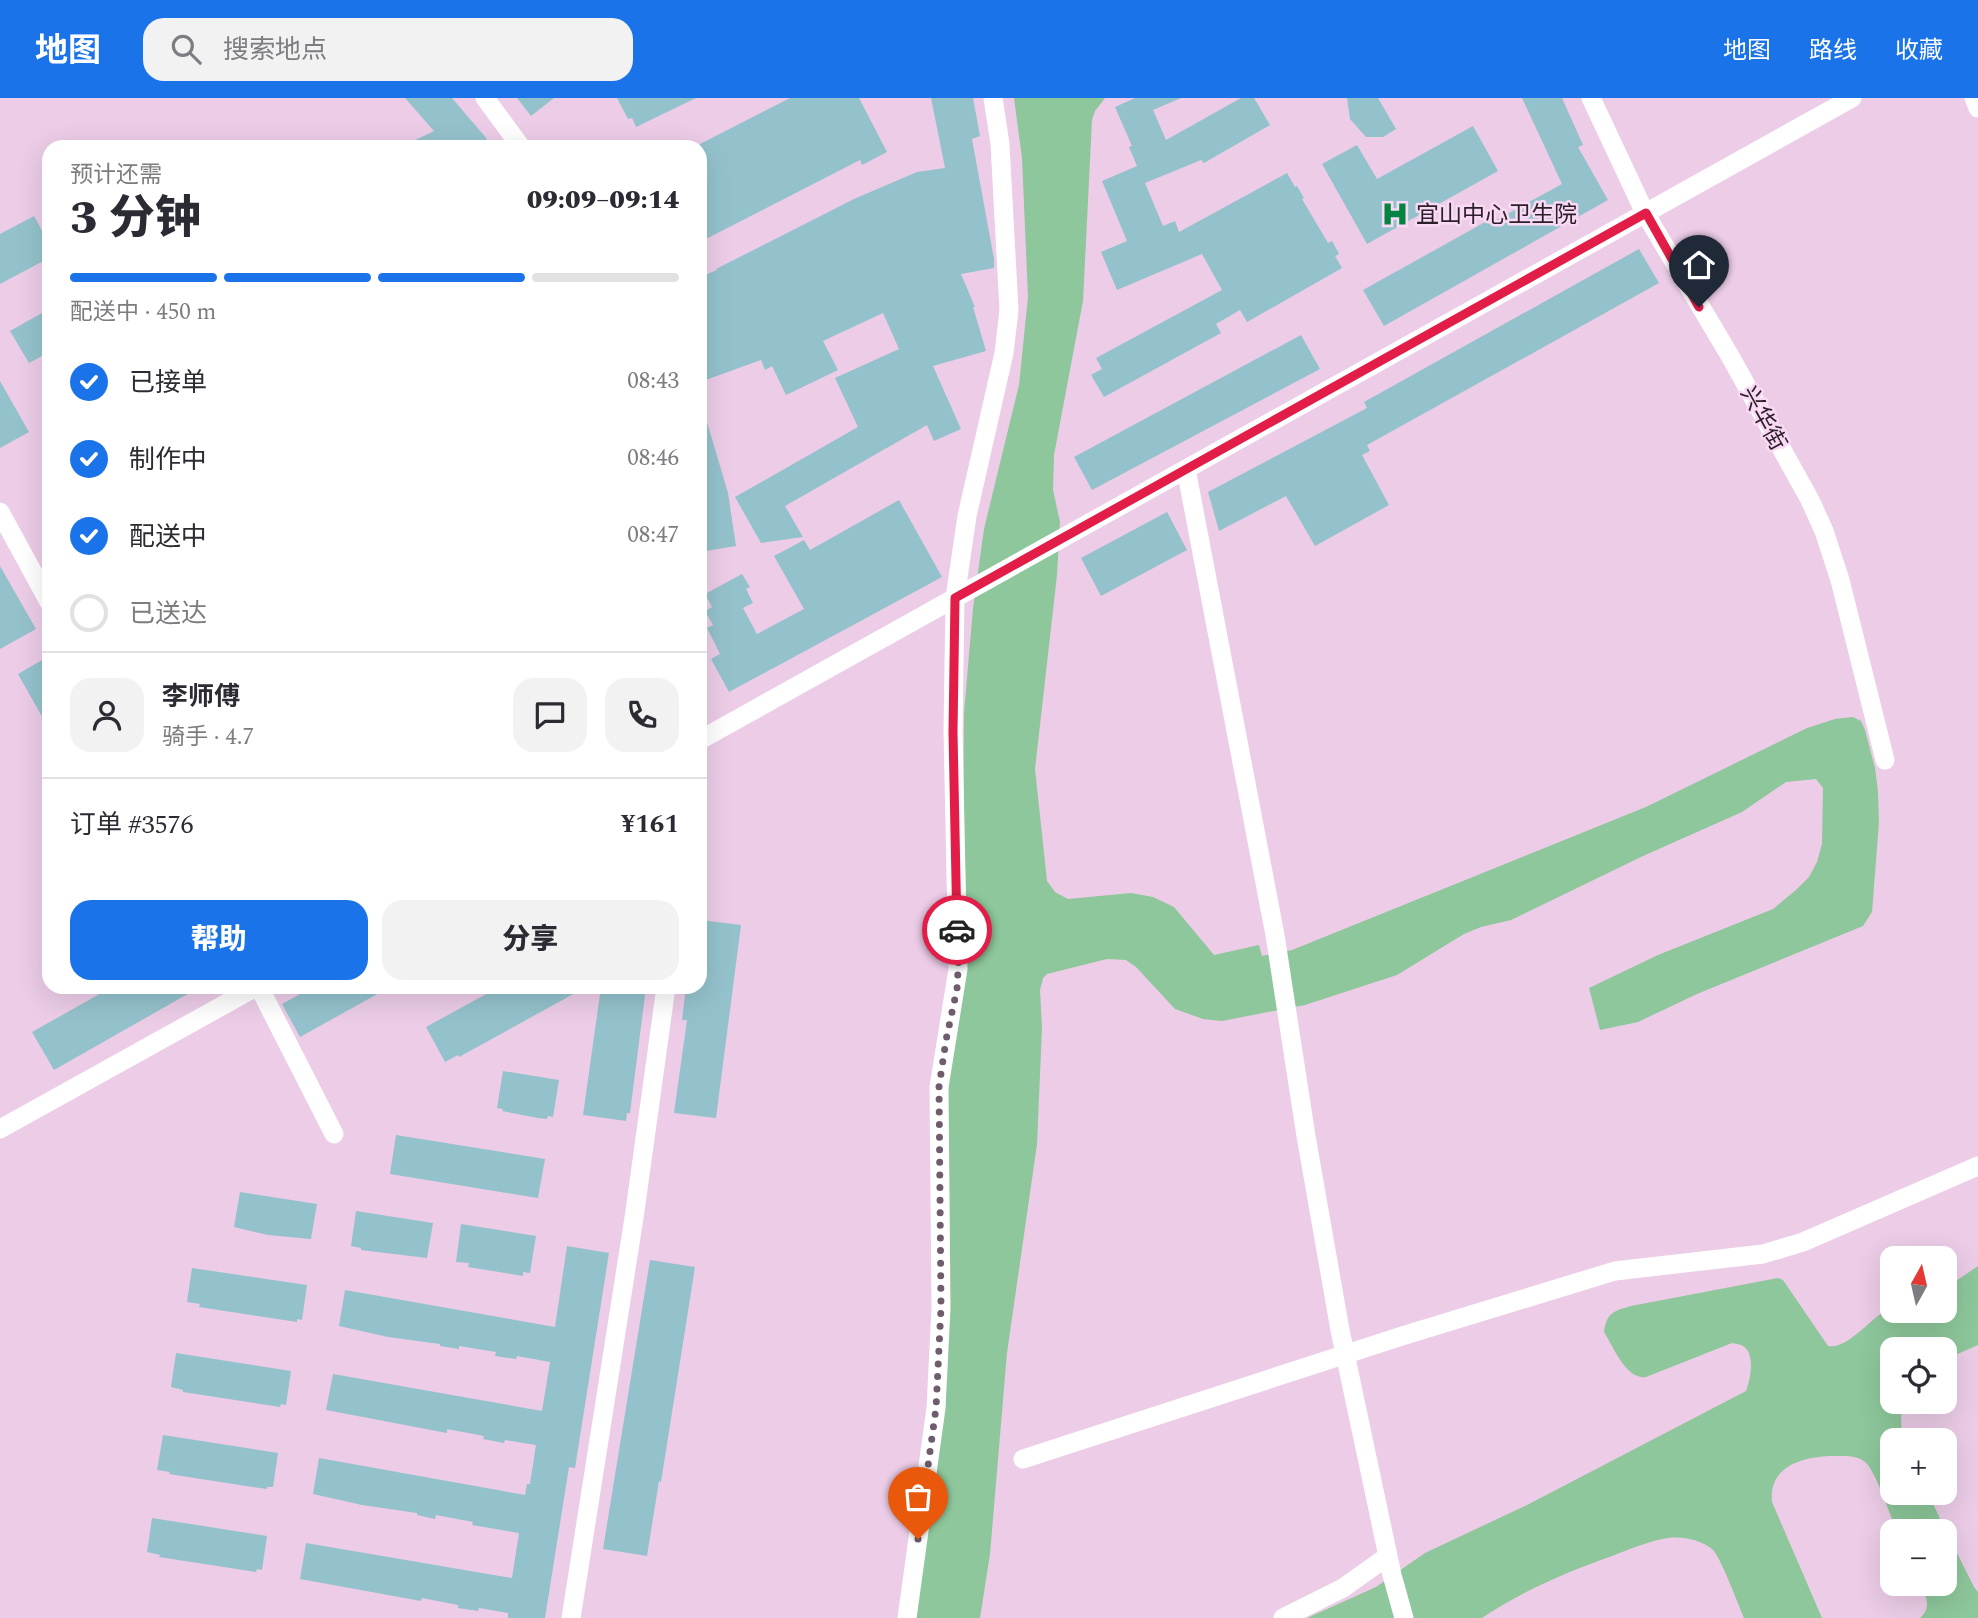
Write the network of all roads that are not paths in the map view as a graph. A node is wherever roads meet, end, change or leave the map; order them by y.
1 (485, 98) edge
2 (993, 98) edge
3 (1591, 98) edge
4 (1852, 98) edge
5 (1974, 98) edge
6 (1978, 108) edge
7 (517, 140) edge
8 (1646, 213) junction
9 (1186, 470) junction
10 (0, 512) edge
11 (42, 589) edge
12 (955, 598) junction
13 (707, 736) edge
14 (1885, 760) dead end
15 (245, 994) edge
16 (262, 994) edge
17 (665, 994) edge
18 (0, 1129) edge
19 (334, 1134) dead end
20 (1978, 1166) edge
21 (1345, 1354) junction
22 (1023, 1459) dead end
23 (1390, 1565) junction
24 (570, 1618) edge
25 (907, 1618) edge
26 (1283, 1618) edge
27 (1404, 1618) edge

1 - 7 street
2 - 12 street
3 - 8 street, 兴华街
4 - 8 street
5 - 6 street
8 - 9 street
8 - 14 street, 兴华街
9 - 12 street
9 - 21 street
10 - 11 street
12 - 13 street
12 - 25 street
15 - 18 street
16 - 19 street
17 - 24 street
20 - 21 street
21 - 22 street
21 - 23 street
23 - 26 street
23 - 27 street

